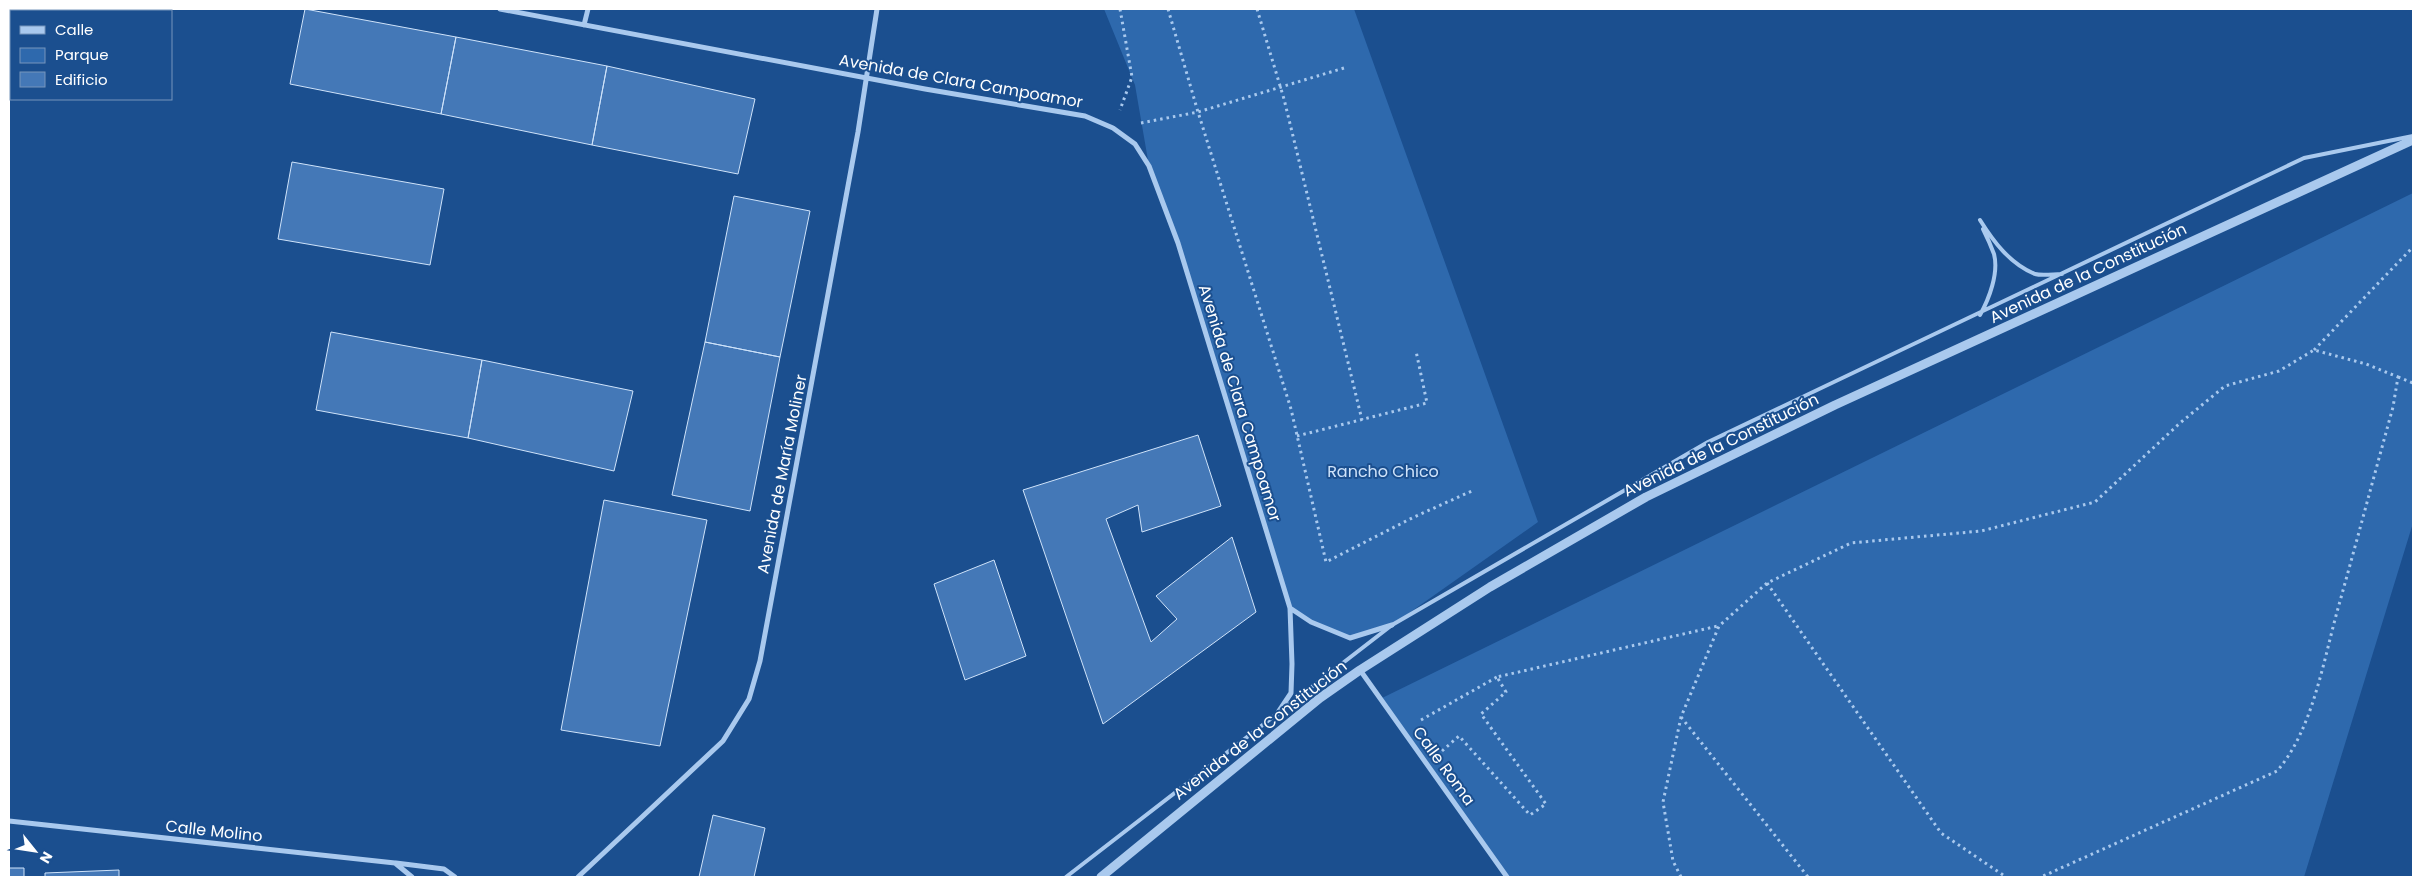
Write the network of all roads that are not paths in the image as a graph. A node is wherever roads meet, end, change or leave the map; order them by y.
1 (500, 9) edge
2 (588, 9) edge
3 (877, 9) edge
4 (584, 25) junction
5 (867, 77) junction
6 (2413, 138) edge
7 (2064, 274) junction
8 (1980, 315) junction
9 (1290, 608) junction
10 (1392, 625) junction
11 (1360, 670) junction
12 (1277, 714) junction
13 (9, 821) edge
14 (395, 862) junction
15 (412, 877) edge
16 (455, 877) edge
17 (578, 877) edge
18 (1066, 877) edge
19 (1100, 877) edge
20 (1507, 877) edge

1 - 4 street, Avenida de Clara Campoamor
2 - 4 street
3 - 5 street, Avenida de María Moliner
4 - 5 street, Avenida de Clara Campoamor
5 - 9 street, Avenida de Clara Campoamor
5 - 17 street, Avenida de María Moliner
6 - 7 lane
6 - 11 street, Avenida de la Constitución
7 - 8 lane
7 - 8 lane
8 - 10 lane
9 - 10 street
9 - 12 street, Avenida de Clara Campoamor
10 - 12 lane
11 - 19 street, Avenida de la Constitución
11 - 20 street, Calle Roma
12 - 18 lane
13 - 14 street, Calle Molino
14 - 15 street
14 - 16 street, Calle Molino

